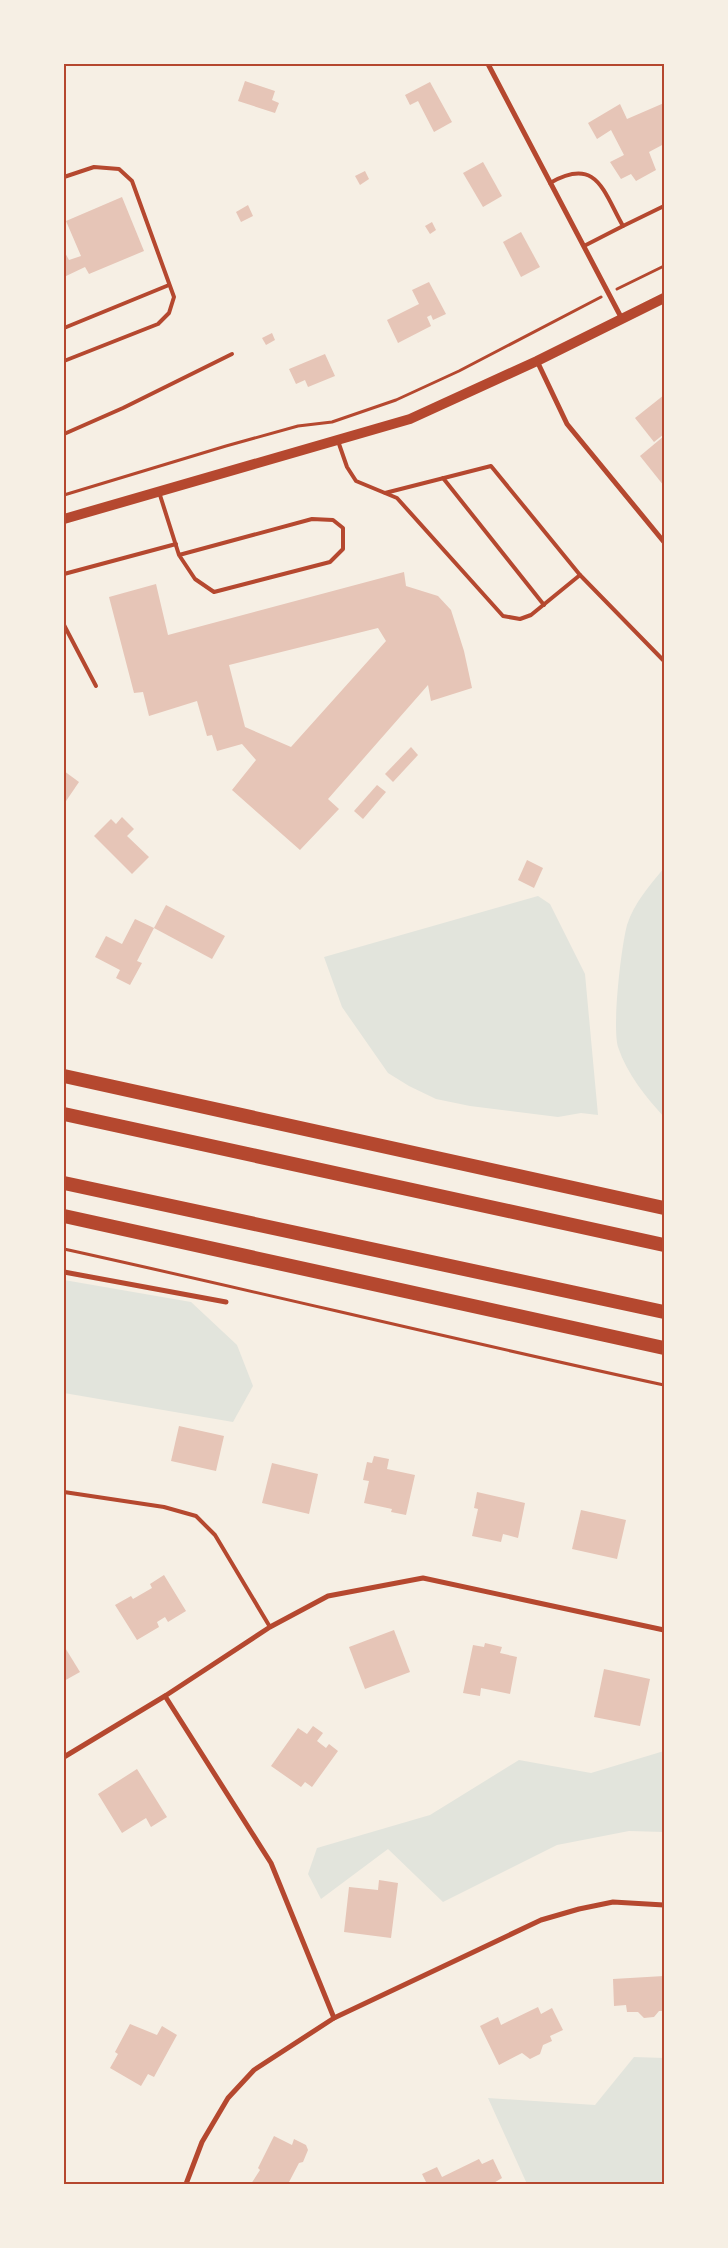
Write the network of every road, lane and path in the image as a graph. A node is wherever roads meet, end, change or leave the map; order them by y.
1 (488, 64) edge
2 (64, 177) edge
3 (550, 183) junction
4 (664, 206) edge
5 (623, 226) junction
6 (584, 246) junction
7 (664, 266) edge
8 (169, 284) junction
9 (608, 293) junction
10 (664, 298) edge
11 (622, 319) junction
12 (64, 328) edge
13 (232, 354) dead end
14 (64, 361) edge
15 (537, 361) junction
16 (64, 434) edge
17 (338, 441) junction
18 (443, 478) junction
19 (159, 492) junction
20 (385, 493) junction
21 (64, 495) edge
22 (64, 519) edge
23 (664, 542) edge
24 (176, 544) junction
25 (179, 555) junction
26 (64, 574) edge
27 (580, 575) junction
28 (544, 604) junction
29 (64, 624) edge
30 (664, 661) edge
31 (96, 686) dead end
32 (64, 1076) edge
33 (64, 1114) edge
34 (64, 1183) edge
35 (664, 1208) edge
36 (64, 1216) edge
37 (664, 1245) edge
38 (64, 1249) edge
39 (64, 1272) edge
40 (226, 1302) dead end
41 (664, 1312) edge
42 (664, 1348) edge
43 (664, 1385) edge
44 (64, 1492) edge
45 (270, 1627) junction
46 (664, 1630) edge
47 (165, 1696) junction
48 (64, 1757) edge
49 (664, 1905) edge
50 (334, 2018) junction
51 (186, 2184) edge

1 - 3 street
2 - 8 lane
3 - 5 lane
3 - 6 street
4 - 5 lane
5 - 6 lane
6 - 9 street
7 - 9 path
8 - 12 lane
8 - 14 lane
9 - 11 street
9 - 21 path
10 - 11 main road
11 - 15 main road
13 - 16 lane
15 - 17 main road
15 - 23 street
17 - 19 main road
17 - 20 lane
18 - 20 lane
18 - 27 lane
18 - 28 lane
19 - 22 main road
19 - 24 lane
20 - 28 lane
24 - 25 lane
24 - 26 lane
25 - 25 lane
27 - 28 lane
27 - 30 lane
29 - 31 lane
32 - 35 highway
33 - 37 highway
34 - 41 highway
36 - 42 highway
38 - 43 path
39 - 40 street
44 - 45 lane
45 - 46 street
45 - 47 street
47 - 48 street
47 - 50 street
49 - 50 street
50 - 51 street

